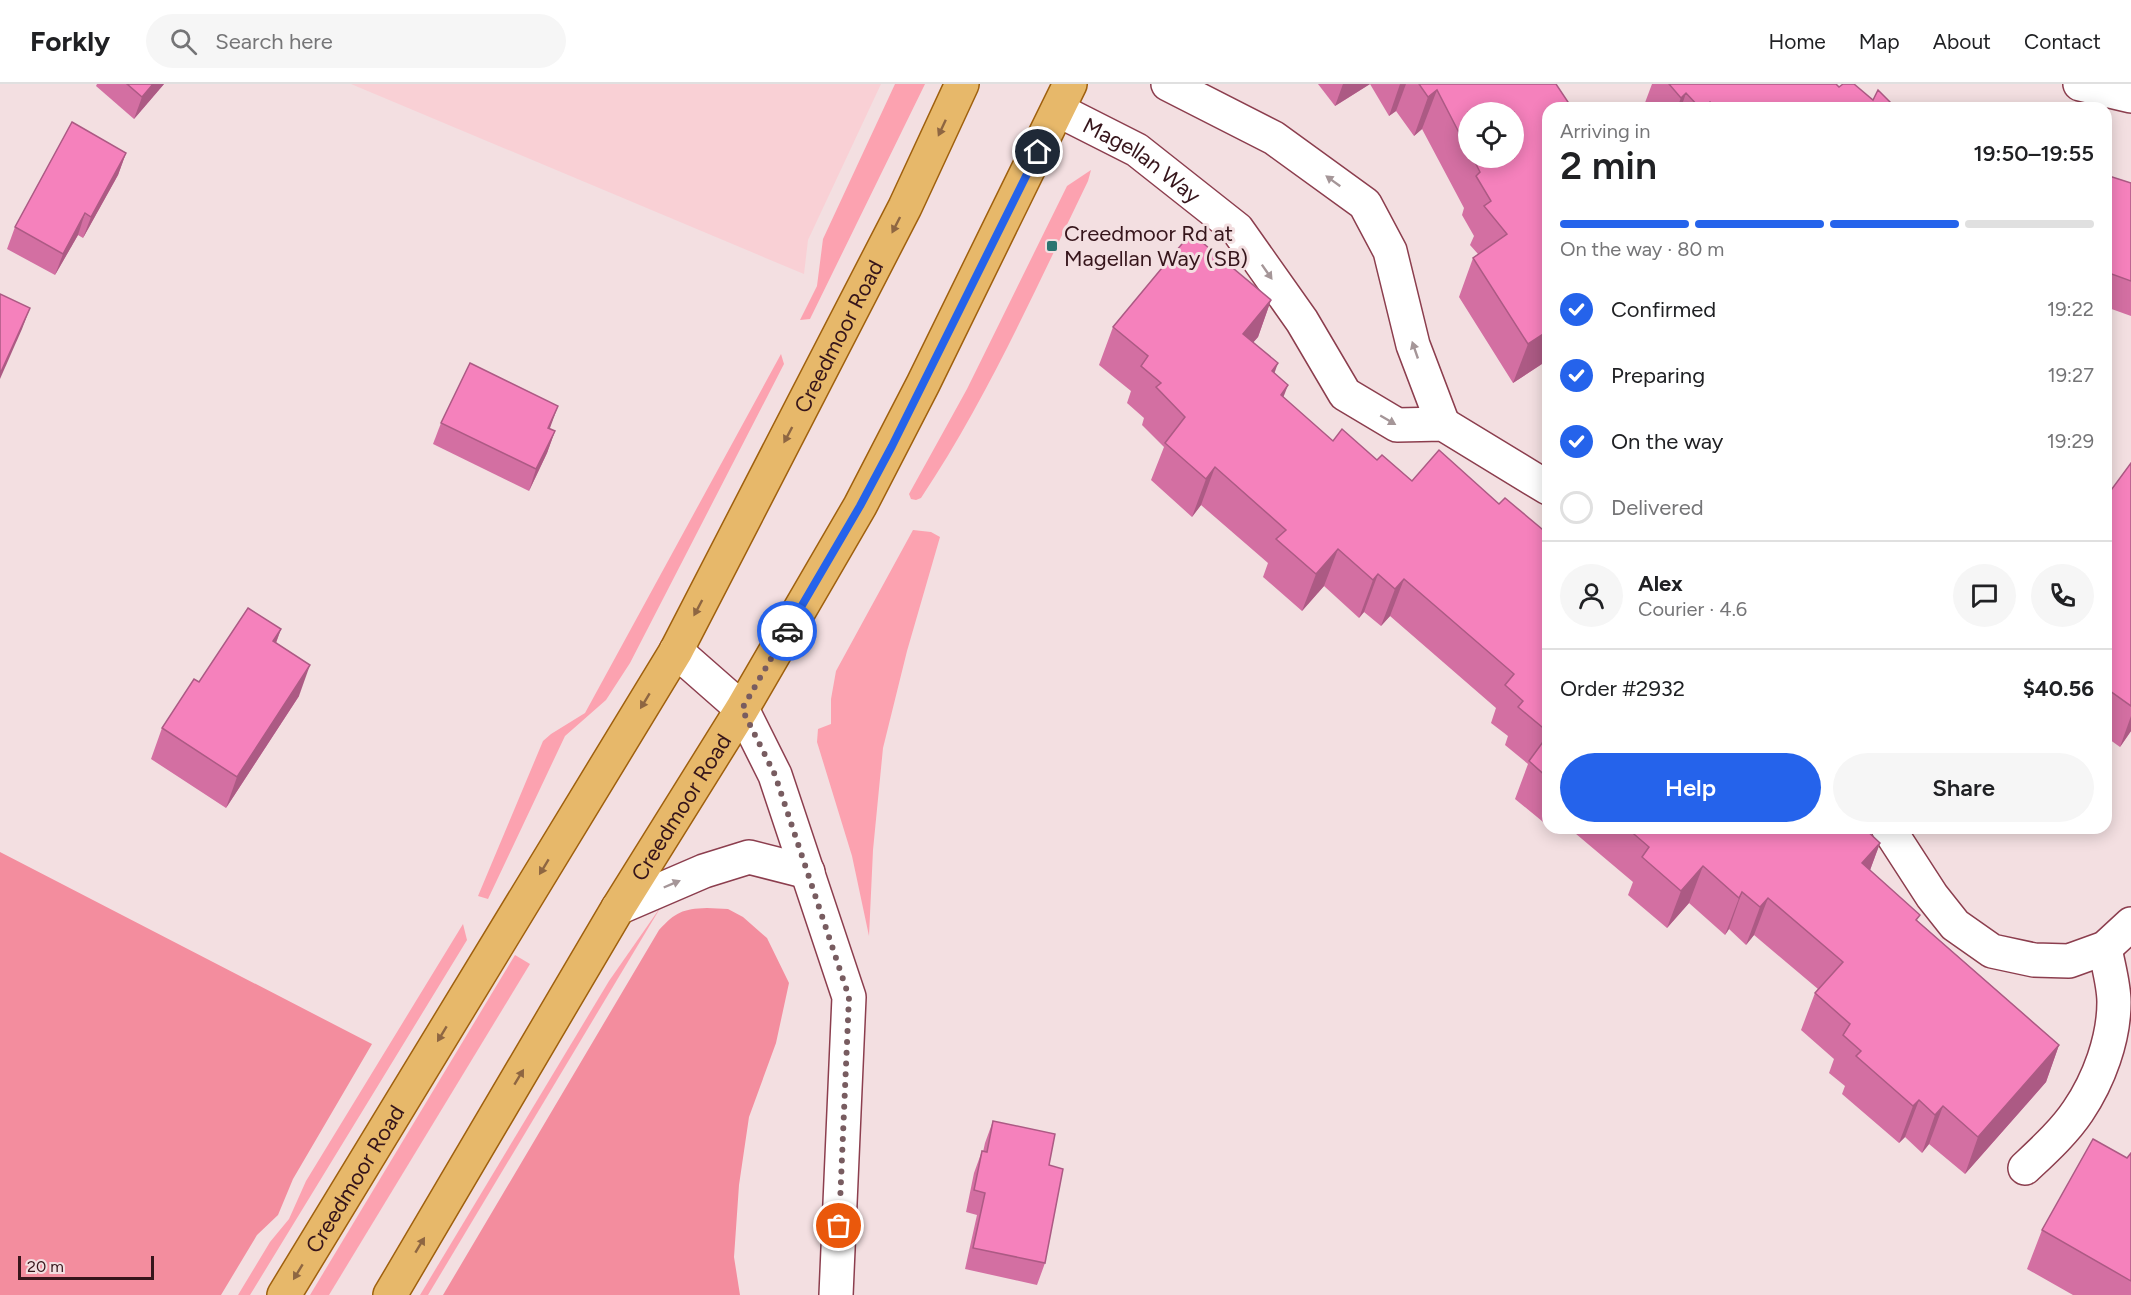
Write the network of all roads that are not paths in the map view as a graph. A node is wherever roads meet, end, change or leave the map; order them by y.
1 (962, 84) edge
2 (1168, 84) edge
3 (2080, 84) edge
4 (2131, 96) edge
5 (1064, 97) edge
6 (1443, 424) junction
7 (1542, 484) edge
8 (676, 651) junction
9 (742, 709) junction
10 (1892, 834) edge
11 (808, 872) junction
12 (618, 908) junction
13 (2131, 924) edge
14 (2105, 948) junction
15 (2025, 1168) dead end
16 (284, 1295) edge
17 (390, 1295) edge
18 (836, 1295) edge

1 -> 8 main road, Creedmoor Road
6 -> 2 street
3 - 4 street
5 -> 6 street, Magellan Way
5 - 9 main road, Creedmoor Road
6 - 7 street
8 - 9 street
8 -> 16 main road, Creedmoor Road
9 - 11 street
9 - 12 main road, Creedmoor Road
10 - 14 street
12 -> 11 street
11 - 18 street
17 -> 12 main road, Creedmoor Road
13 - 14 street
14 - 15 street

